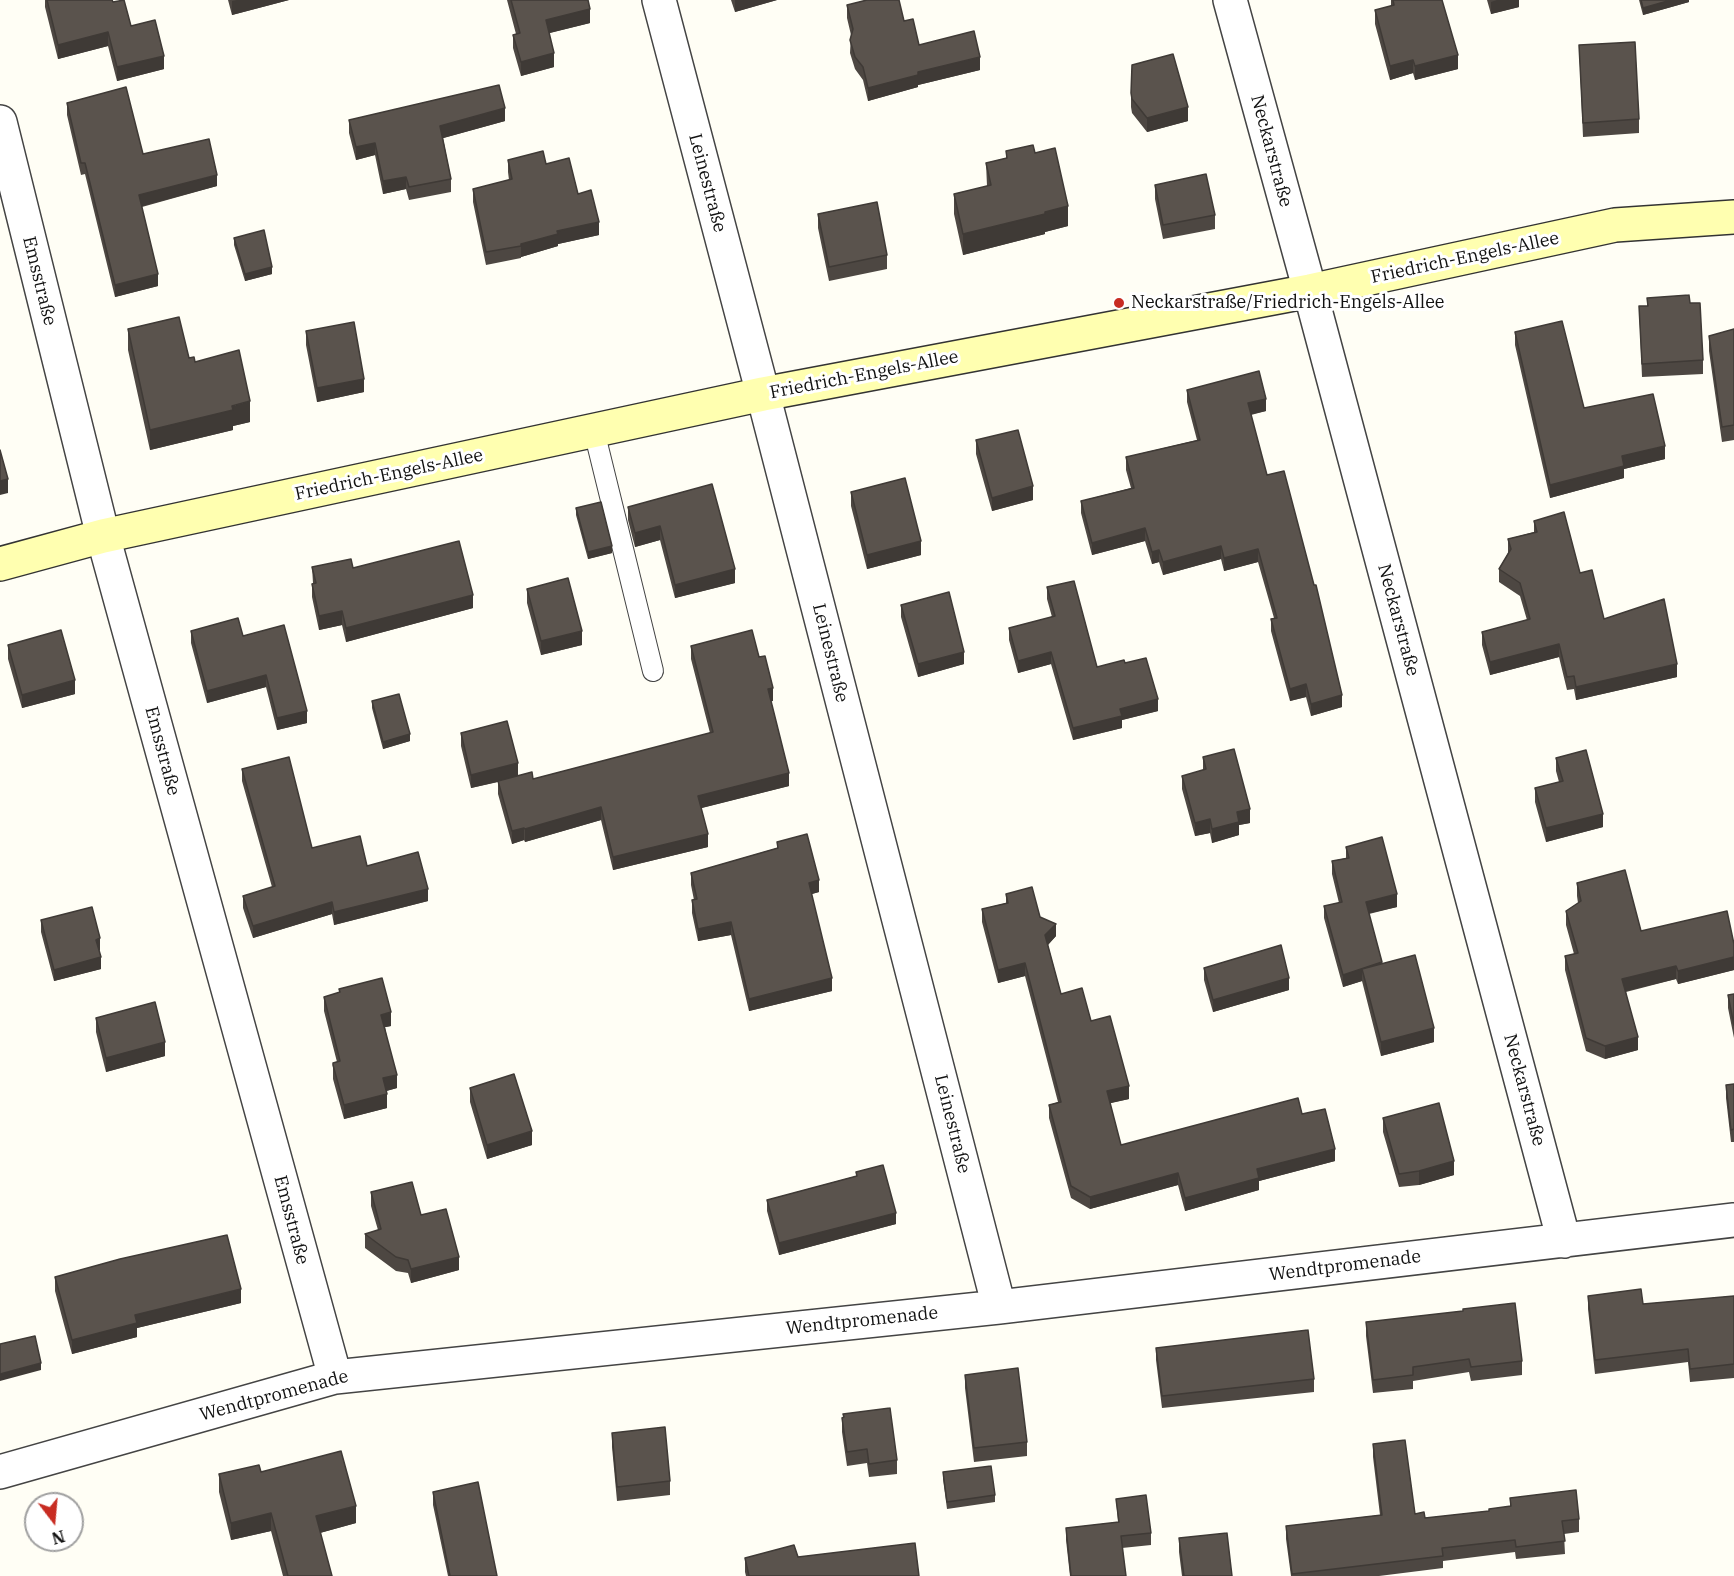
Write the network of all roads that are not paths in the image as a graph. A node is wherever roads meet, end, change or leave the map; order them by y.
1 (659, 0) edge
2 (1230, 0) edge
3 (0, 122) edge
4 (1734, 217) edge
5 (1310, 291) junction
6 (764, 394) junction
7 (594, 431) junction
8 (103, 536) junction
9 (0, 564) edge
10 (653, 671) dead end
11 (1734, 1220) edge
12 (1564, 1241) junction
13 (999, 1307) junction
14 (335, 1377) junction
15 (0, 1472) edge

1 - 6 street, Leinestraße
2 - 5 street, Neckarstraße
3 - 8 street, Emsstraße
4 - 5 street, Friedrich-Engels-Allee
5 - 6 street, Friedrich-Engels-Allee
5 - 12 street, Neckarstraße
6 - 7 street, Friedrich-Engels-Allee
6 - 13 street, Leinestraße
7 - 8 street, Friedrich-Engels-Allee
7 - 10 lane
8 - 9 street, Friedrich-Engels-Allee
8 - 14 street, Emsstraße
11 - 12 street, Wendtpromenade
12 - 13 street, Wendtpromenade
13 - 14 street, Wendtpromenade
14 - 15 street, Wendtpromenade

